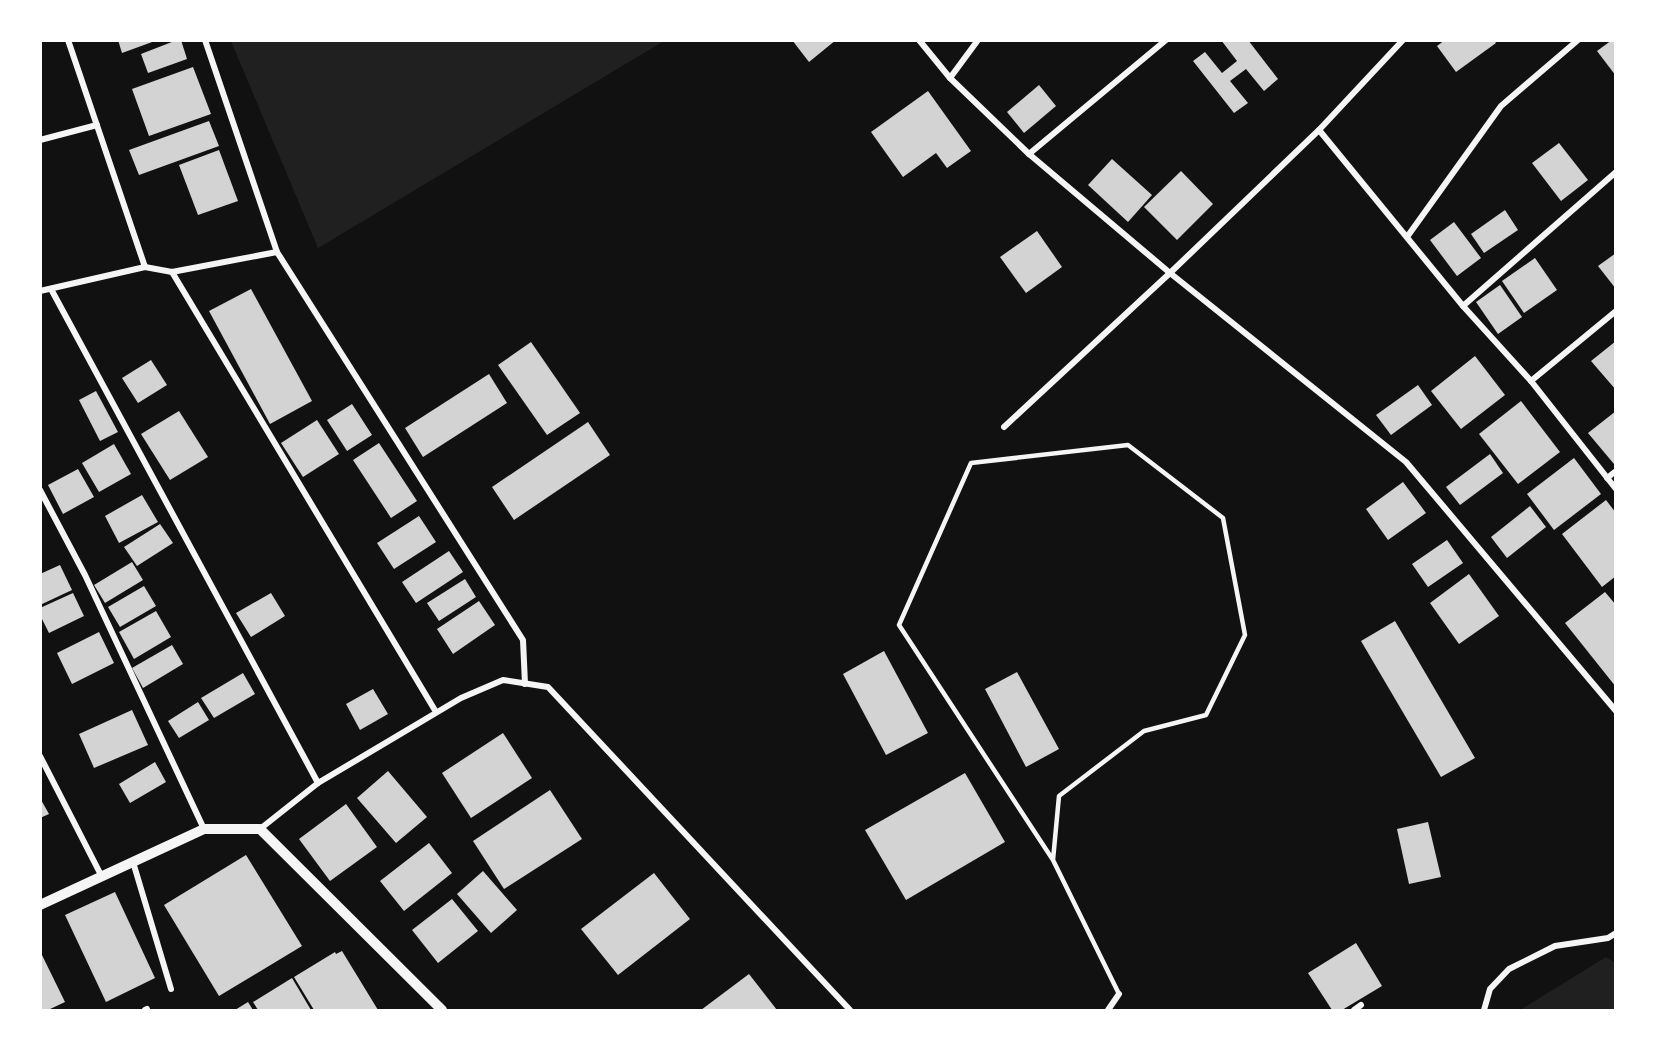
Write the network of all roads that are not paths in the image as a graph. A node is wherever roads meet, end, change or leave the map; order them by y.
1 (68, 40) edge
2 (205, 40) edge
3 (919, 40) edge
4 (978, 40) edge
5 (1166, 40) edge
6 (1403, 40) edge
7 (1578, 40) edge
8 (950, 78) junction
9 (97, 125) junction
10 (1319, 130) junction
11 (40, 140) edge
12 (1029, 154) junction
13 (1616, 172) edge
14 (1407, 237) junction
15 (277, 252) junction
16 (145, 267) junction
17 (172, 272) junction
18 (1170, 273) junction
19 (51, 289) junction
20 (40, 291) edge
21 (1463, 306) junction
22 (1616, 311) edge
23 (1531, 381) junction
24 (1004, 427) dead end
25 (1616, 471) edge
26 (1607, 478) junction
27 (1616, 489) edge
28 (40, 490) edge
29 (525, 684) junction
30 (1616, 711) edge
31 (436, 712) junction
32 (40, 756) edge
33 (318, 783) junction
34 (204, 829) junction
35 (260, 829) junction
36 (1053, 860) junction
37 (133, 862) junction
38 (102, 877) junction
39 (40, 905) edge
40 (1616, 933) edge
41 (171, 988) dead end
42 (1119, 994) joint
43 (1361, 1005) dead end
44 (442, 1011) edge
45 (850, 1011) edge
46 (1108, 1011) edge
47 (1354, 1011) edge
48 (1484, 1011) edge

1 - 9 street
2 - 15 street
3 - 8 street
4 - 8 street
5 - 12 street
6 - 10 street
7 - 14 street
8 - 12 street
9 - 11 street
9 - 16 street
10 - 14 street
10 - 18 street
12 - 18 street
13 - 21 street
14 - 21 street
15 - 17 street
15 - 29 street
16 - 17 street
16 - 19 street
17 - 31 street
18 - 24 street
18 - 30 street
19 - 20 street
19 - 33 street
21 - 23 street
22 - 23 street
23 - 26 street
25 - 26 street
26 - 27 street
28 - 34 street
29 - 31 street
29 - 45 street
31 - 33 street
32 - 38 street
33 - 35 street
34 - 35 street
34 - 37 street
35 - 44 street
36 - 36 lane
36 - 42 lane
37 - 38 street
37 - 41 street
38 - 39 street
40 - 48 street
42 - 46 street
43 - 47 street

